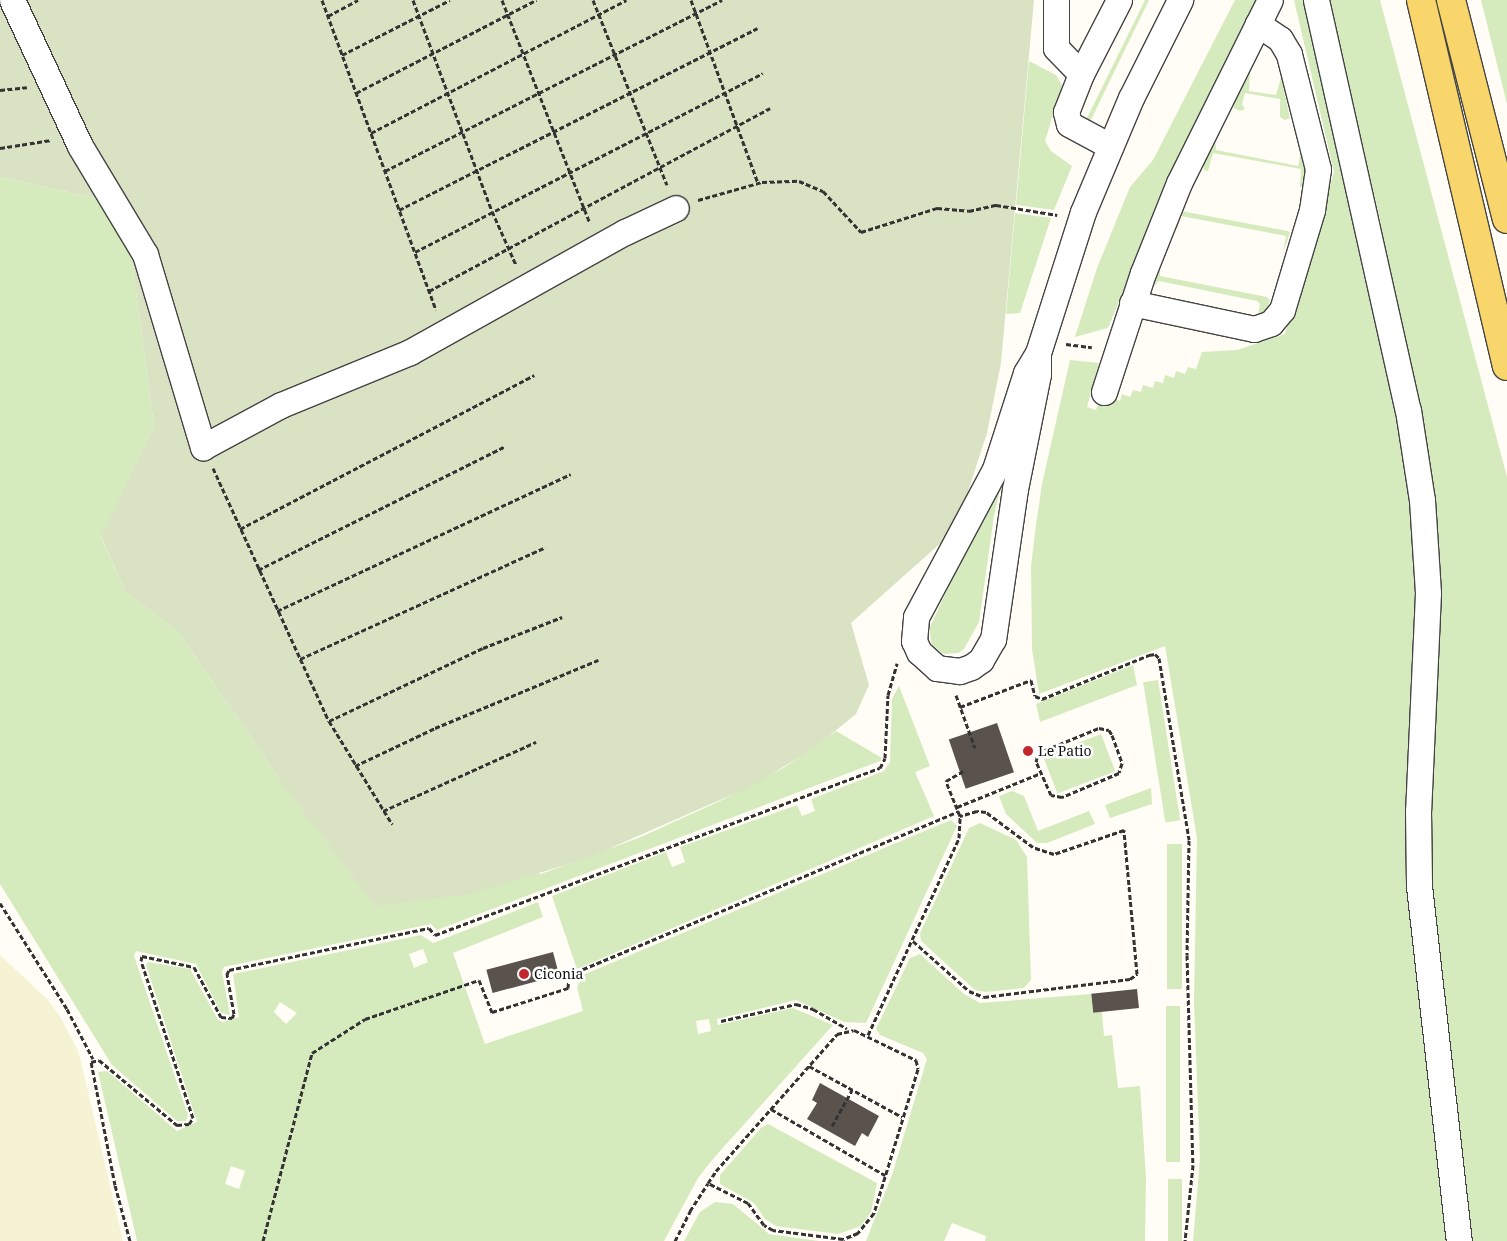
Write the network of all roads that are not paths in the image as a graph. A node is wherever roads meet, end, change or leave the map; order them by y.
1 (12, 0) edge
2 (1056, 0) edge
3 (1119, 0) edge
4 (1180, 0) edge
5 (1270, 0) edge
6 (1316, 0) edge
7 (1421, 0) edge
8 (1451, 0) edge
9 (1258, 24) junction
10 (1081, 74) junction
11 (1110, 146) junction
12 (676, 208) road end
13 (1507, 219) edge
14 (1132, 303) junction
15 (1038, 353) junction
16 (1507, 366) edge
17 (1104, 392) dead end
18 (1458, 1241) edge

1 - 12 lane
2 - 10 lane
3 - 10 lane
4 - 11 lane
5 - 9 lane
6 - 18 lane
7 - 16 main road
8 - 13 main road
9 - 14 lane
9 - 14 lane
10 - 11 lane
11 - 15 lane
14 - 17 lane
15 - 15 lane

